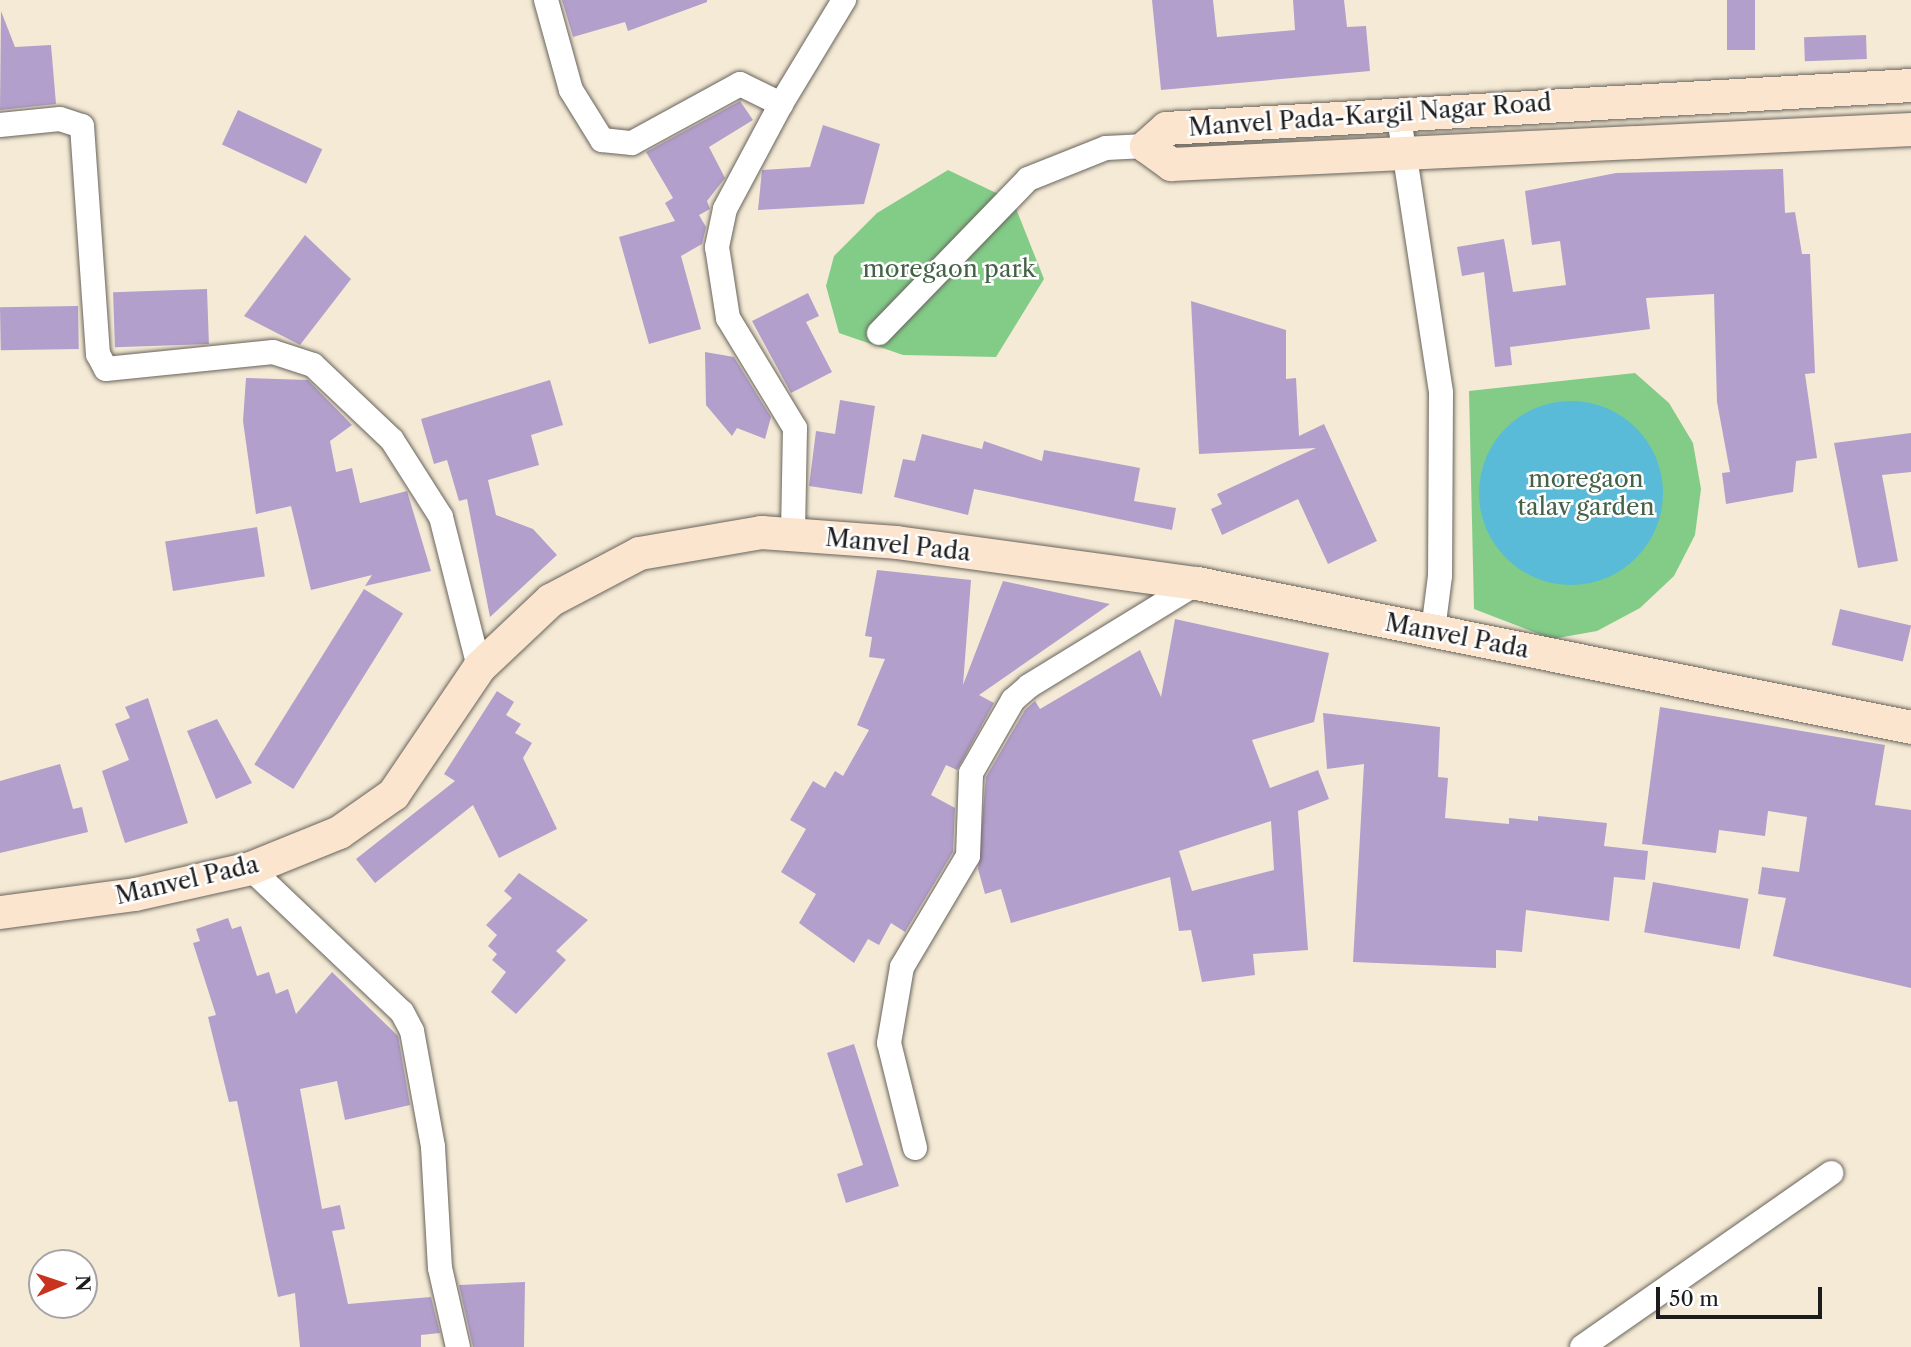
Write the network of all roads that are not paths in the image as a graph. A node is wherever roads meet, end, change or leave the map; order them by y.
1 (546, 0) edge
2 (844, 0) edge
3 (1911, 86) edge
4 (781, 104) junction
5 (1398, 111) junction
6 (0, 125) edge
7 (1911, 129) edge
8 (1146, 146) junction
9 (1408, 156) junction
10 (879, 333) dead end
11 (793, 535) junction
12 (1197, 583) junction
13 (1433, 631) junction
14 (479, 667) junction
15 (1911, 727) edge
16 (250, 868) junction
17 (0, 912) edge
18 (915, 1148) dead end
19 (1831, 1173) dead end
20 (458, 1347) edge
21 (1582, 1347) edge

1 - 4 street
2 - 4 street
3 - 5 main road, Manvel Pada-Kargil Nagar Road
4 - 11 street
5 - 8 main road, Manvel Pada-Kargil Nagar Road
5 - 9 street
6 - 14 street
7 - 9 main road, Manvel Pada-Kargil Nagar Road
8 - 9 main road, Manvel Pada-Kargil Nagar Road
8 - 10 street
9 - 13 street
11 - 12 main road, Manvel Pada
11 - 14 main road, Manvel Pada
12 - 13 main road, Manvel Pada
12 - 18 street
13 - 15 main road, Manvel Pada
14 - 16 main road, Manvel Pada
16 - 17 main road, Manvel Pada
16 - 20 street
19 - 21 street

